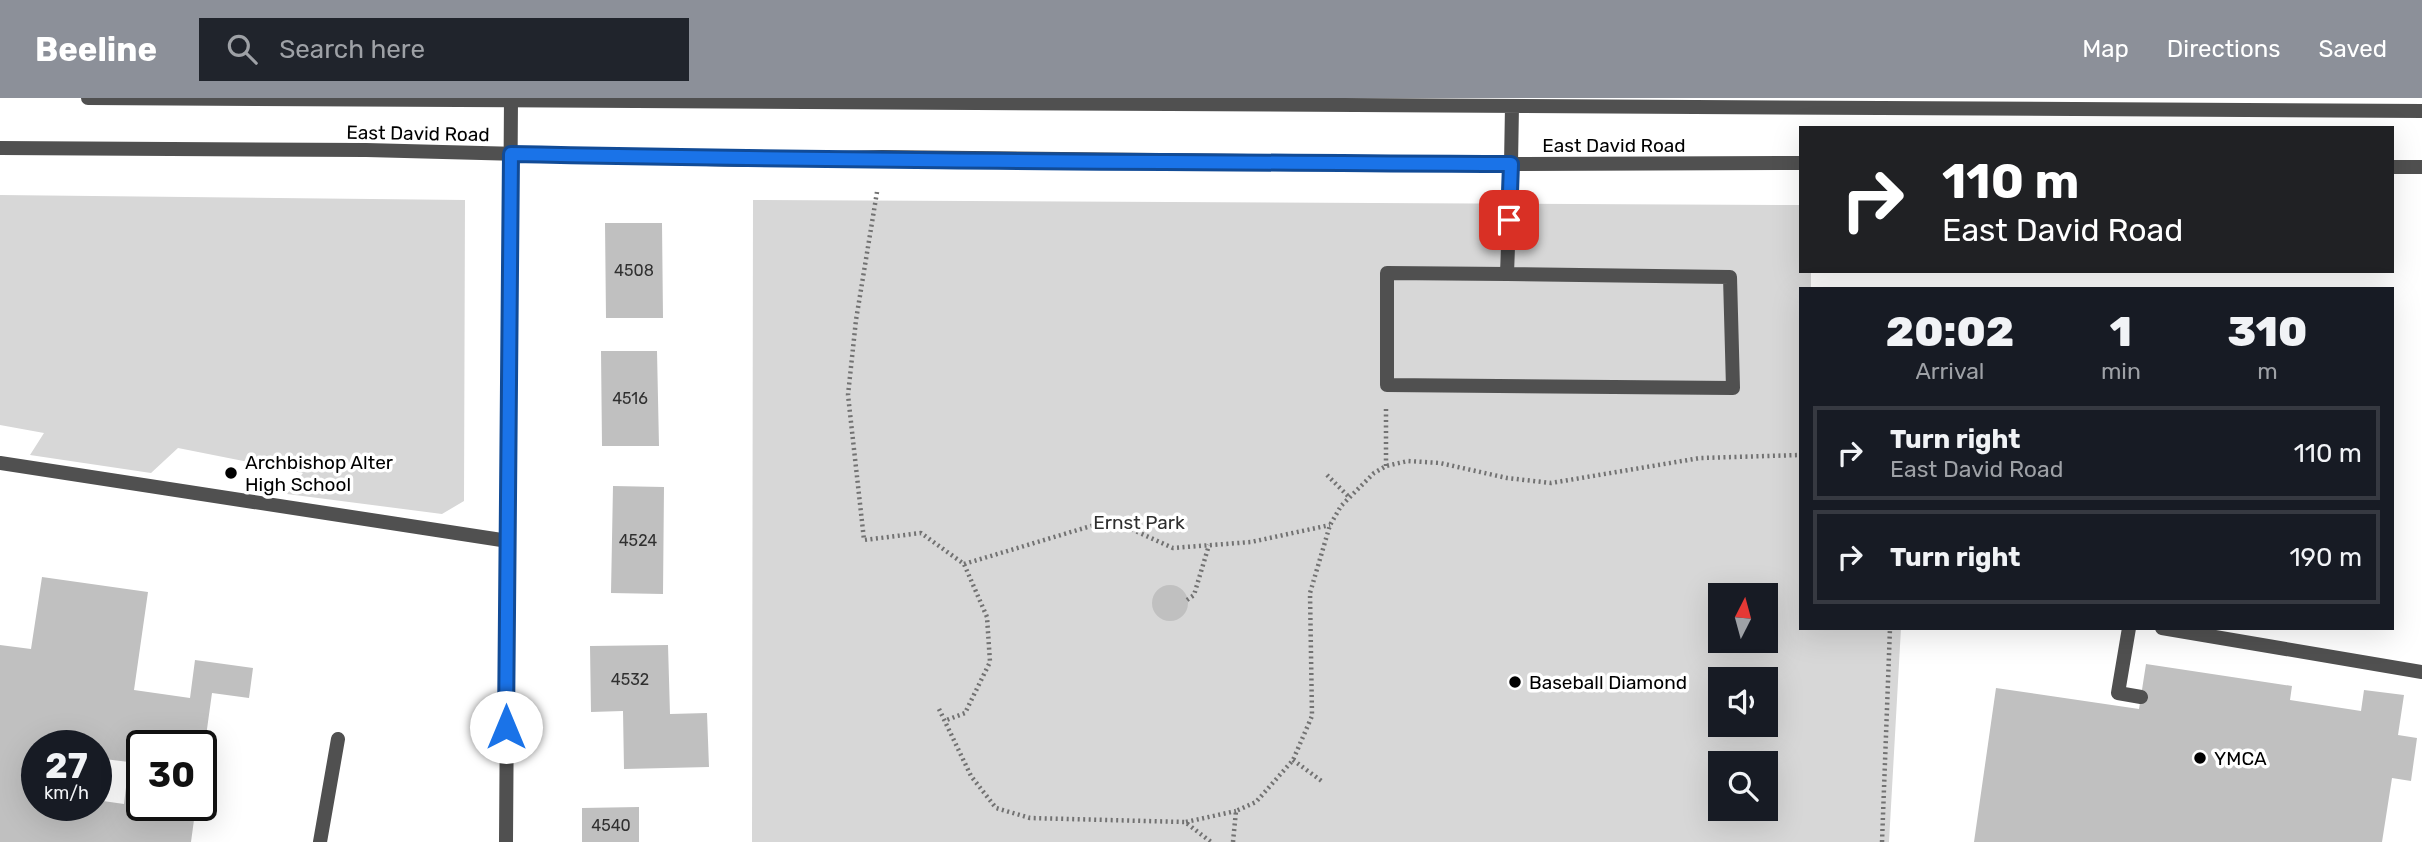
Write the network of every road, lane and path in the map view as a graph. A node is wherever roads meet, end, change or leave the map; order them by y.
1 (88, 98) edge
2 (511, 100) edge
3 (1512, 106) junction
4 (2422, 111) edge
5 (0, 148) edge
6 (511, 154) junction
7 (1799, 163) edge
8 (1511, 164) junction
9 (2394, 167) edge
10 (2422, 167) edge
11 (877, 192) dead end
12 (1507, 274) junction
13 (1387, 385) junction
14 (1799, 455) edge
15 (0, 463) edge
16 (1386, 466) junction
17 (1327, 475) dead end
18 (1350, 498) junction
19 (1330, 525) junction
20 (508, 541) junction
21 (1209, 545) junction
22 (964, 564) junction
23 (1187, 600) dead end
24 (1889, 630) edge
25 (2129, 630) edge
26 (2174, 630) edge
27 (2422, 672) edge
28 (2141, 697) dead end
29 (939, 709) dead end
30 (944, 721) junction
31 (338, 739) dead end
32 (1293, 760) junction
33 (1323, 782) dead end
34 (1236, 811) junction
35 (1185, 822) junction
36 (320, 842) edge
37 (506, 842) edge
38 (1211, 842) edge
39 (1233, 842) edge
40 (1882, 842) edge

1 - 2 street, East David Road
2 - 3 street, East David Road
2 - 6 street
3 - 4 street, East David Road
3 - 8 street
5 - 6 street, East David Road
6 - 8 street, East David Road
6 - 20 street
7 - 8 street, East David Road
8 - 12 street
9 - 10 street
11 - 22 path
12 - 13 street
12 - 13 street
13 - 16 path
14 - 16 path
15 - 20 street
16 - 18 path
17 - 18 path
18 - 19 path
19 - 21 path
19 - 32 path
20 - 37 street
21 - 22 path
21 - 23 path
22 - 30 path
24 - 40 path
25 - 28 street
26 - 27 street
29 - 30 path
30 - 35 path
31 - 36 street
32 - 33 path
32 - 34 path
34 - 35 path
34 - 39 path
35 - 38 path

